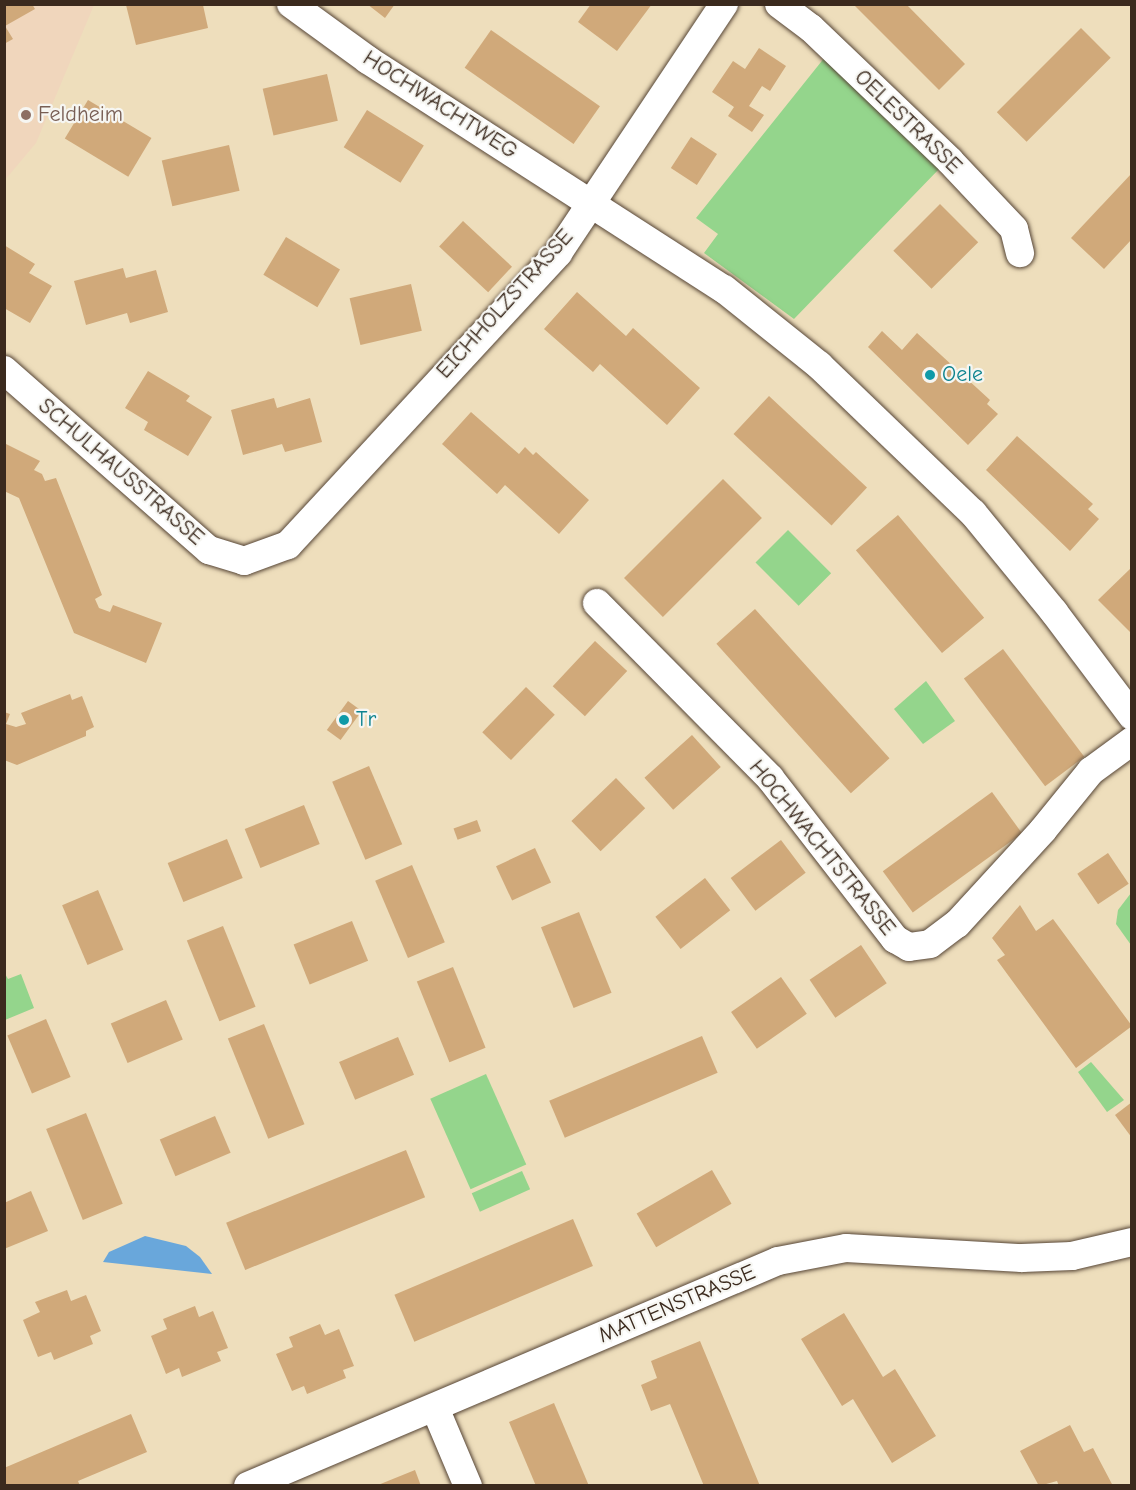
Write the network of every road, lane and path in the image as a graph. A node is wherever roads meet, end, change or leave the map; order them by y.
1 (291, 4) edge
2 (724, 4) edge
3 (779, 4) edge
4 (592, 202) junction
5 (1020, 253) dead end
6 (4, 369) edge
7 (244, 561) joint
8 (597, 603) dead end
9 (1131, 716) edge
10 (1131, 741) edge
11 (1131, 1242) edge
12 (435, 1408) junction
13 (248, 1485) edge
14 (468, 1485) edge

1 - 4 street, HOCHWACHTWEG
2 - 4 street, EICHHOLZSTRASSE
3 - 5 street, OELESTRASSE
4 - 7 street, EICHHOLZSTRASSE
4 - 9 street
6 - 7 street, SCHULHAUSSTRASSE
8 - 10 street, HOCHWACHTSTRASSE
11 - 12 street, MATTENSTRASSE
12 - 13 street, MATTENSTRASSE
12 - 14 street

